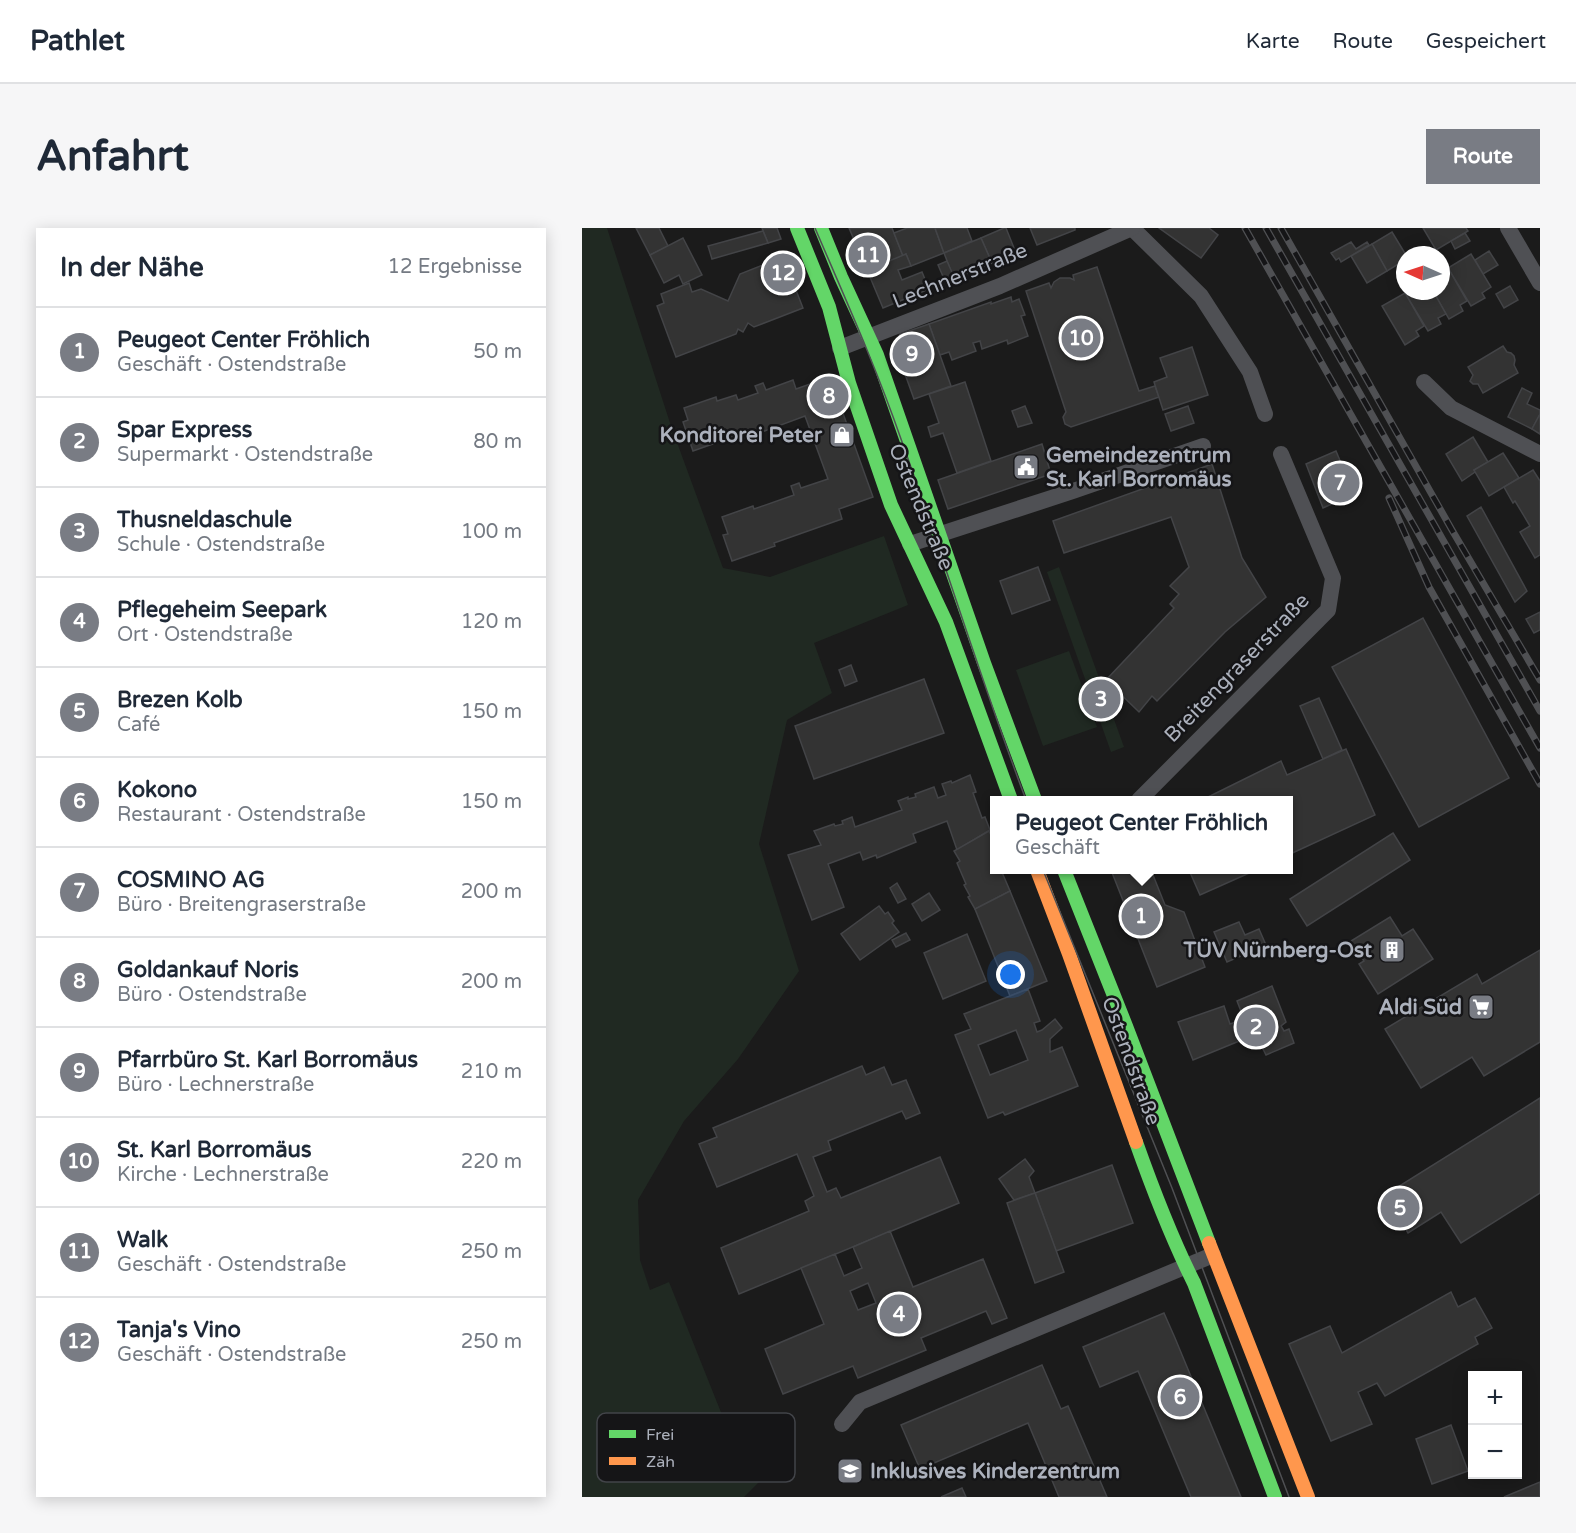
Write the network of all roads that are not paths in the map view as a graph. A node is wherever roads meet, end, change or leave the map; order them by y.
1 (797, 228) edge
2 (821, 228) edge
3 (1132, 228) edge
4 (1508, 228) edge
5 (1540, 283) edge
6 (869, 337) junction
7 (840, 348) junction
8 (1424, 382) dead end
9 (1265, 414) dead end
10 (1203, 446) dead end
11 (1281, 454) dead end
12 (1540, 454) edge
13 (939, 535) junction
14 (910, 544) junction
15 (1009, 796) edge
16 (1033, 796) edge
17 (1144, 796) edge
18 (1041, 874) edge
19 (1066, 874) edge
20 (1213, 1255) junction
21 (1185, 1266) junction
22 (842, 1424) dead end
23 (1275, 1497) edge
24 (1308, 1497) edge

1 - 7 main road, Ostendstraße
2 - 6 main road, Ostendstraße
3 - 6 street, Lechnerstraße
3 - 9 street
4 - 5 street
6 - 7 street, Lechnerstraße
6 - 13 main road, Ostendstraße
7 - 14 main road, Ostendstraße
8 - 12 street
10 - 13 street
11 - 17 street, Breitengraserstraße
13 - 14 street
13 - 16 main road, Ostendstraße
14 - 15 main road, Ostendstraße
18 - 21 main road, Ostendstraße
19 - 20 main road, Ostendstraße
20 - 21 street
20 - 24 main road, Ostendstraße
21 - 22 street
21 - 23 main road, Ostendstraße

